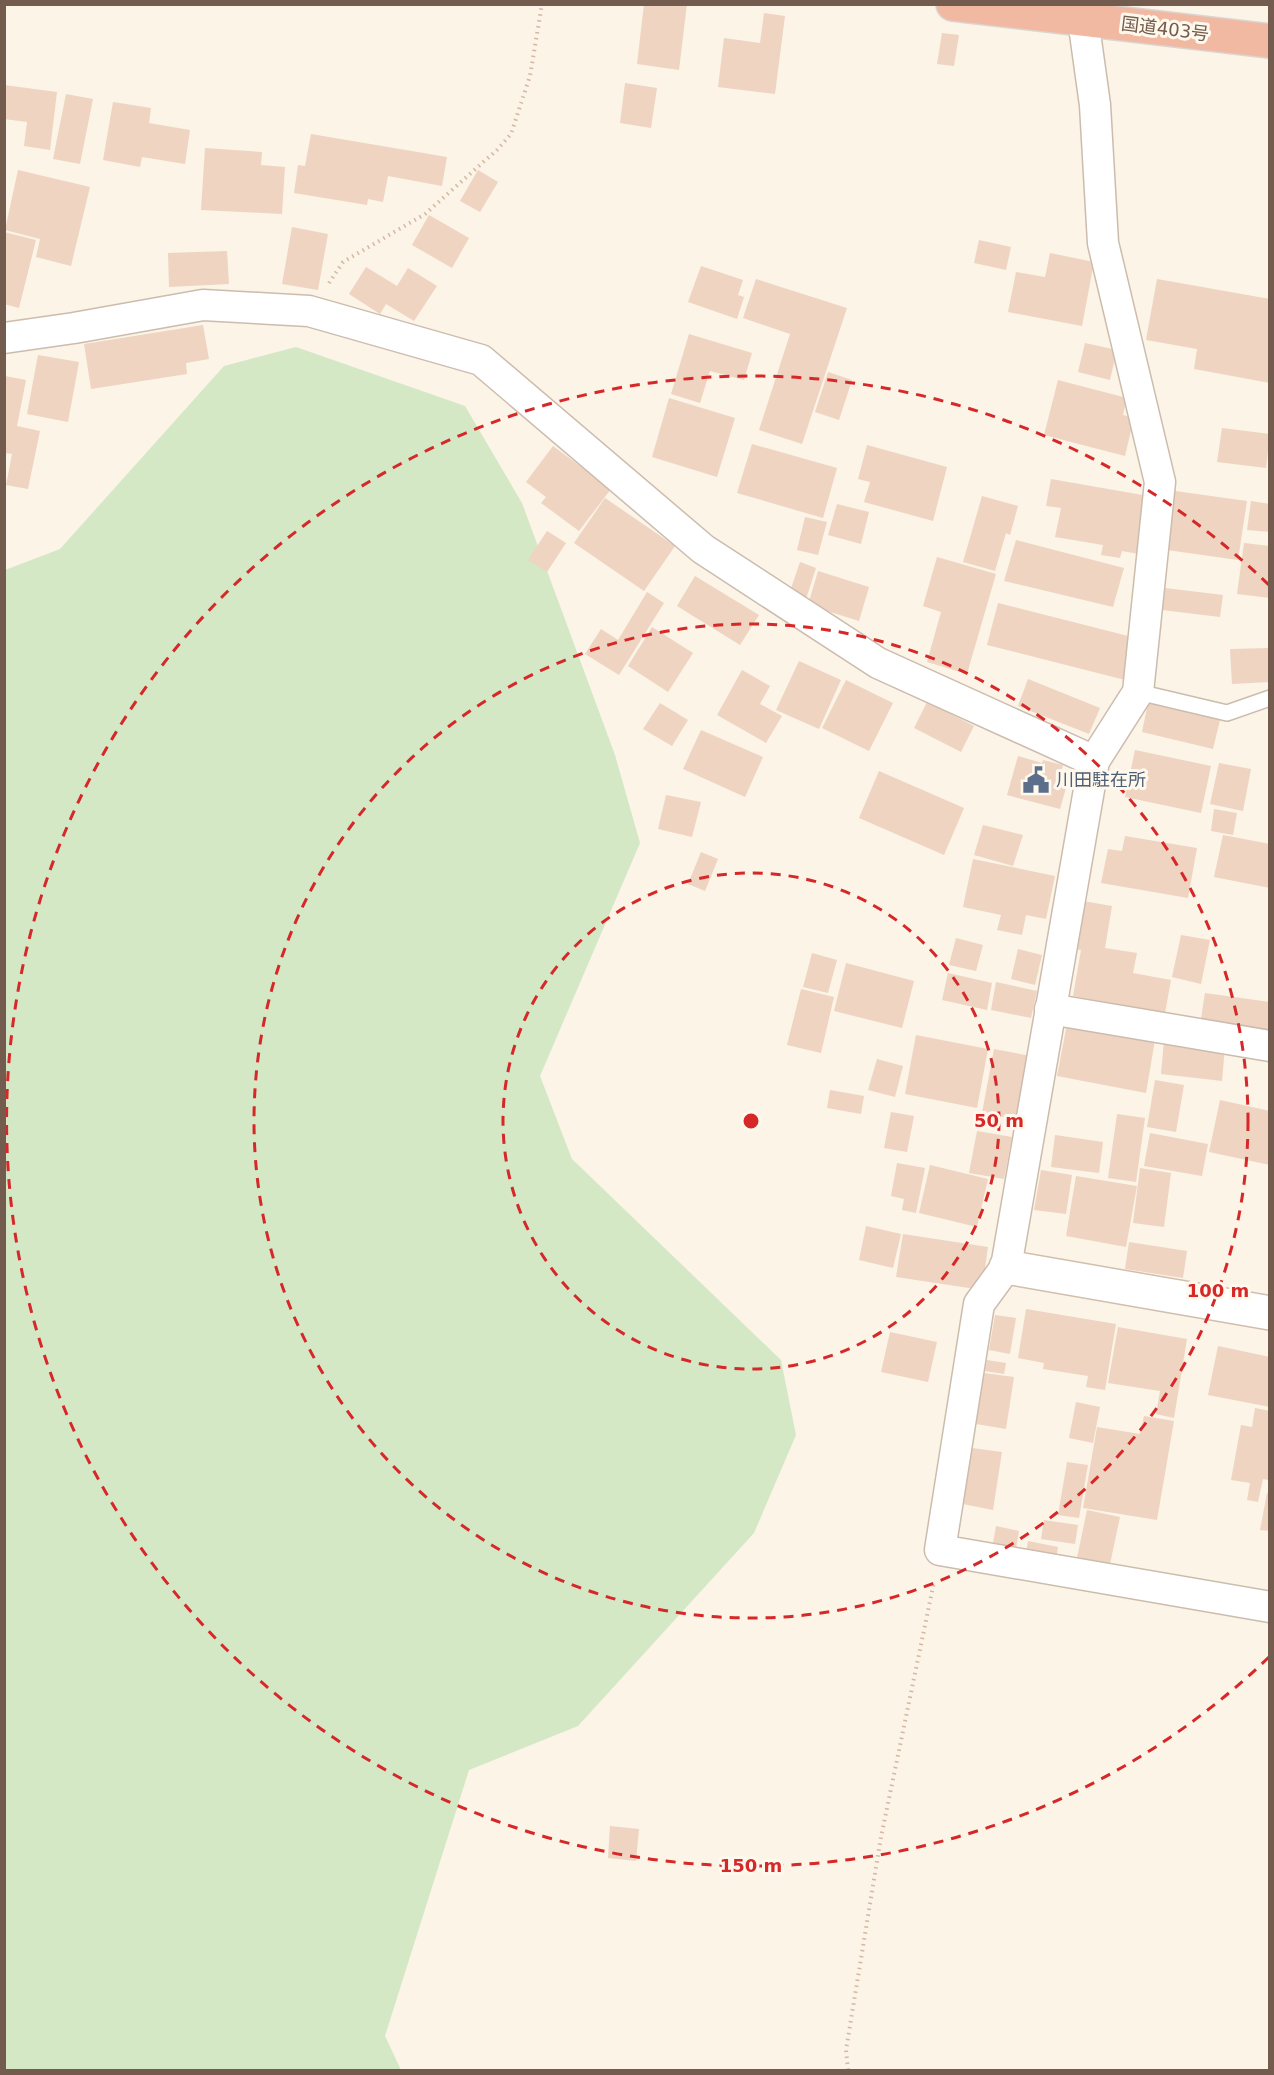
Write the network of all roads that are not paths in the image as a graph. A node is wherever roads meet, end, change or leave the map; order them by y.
1 (953, 4) edge
2 (1084, 12) edge
3 (1269, 41) edge
4 (4, 338) edge
5 (1138, 692) junction
6 (1269, 698) edge
7 (1094, 761) junction
8 (1050, 1010) junction
9 (1269, 1046) edge
10 (1006, 1267) junction
11 (1269, 1313) edge
12 (1269, 1607) edge

1 - 2 highway, 国道403号
2 - 3 highway, 国道403号
2 - 5 street
4 - 7 street
5 - 6 lane
5 - 7 street
7 - 8 street
8 - 9 street
8 - 10 street
10 - 11 street
10 - 12 street

